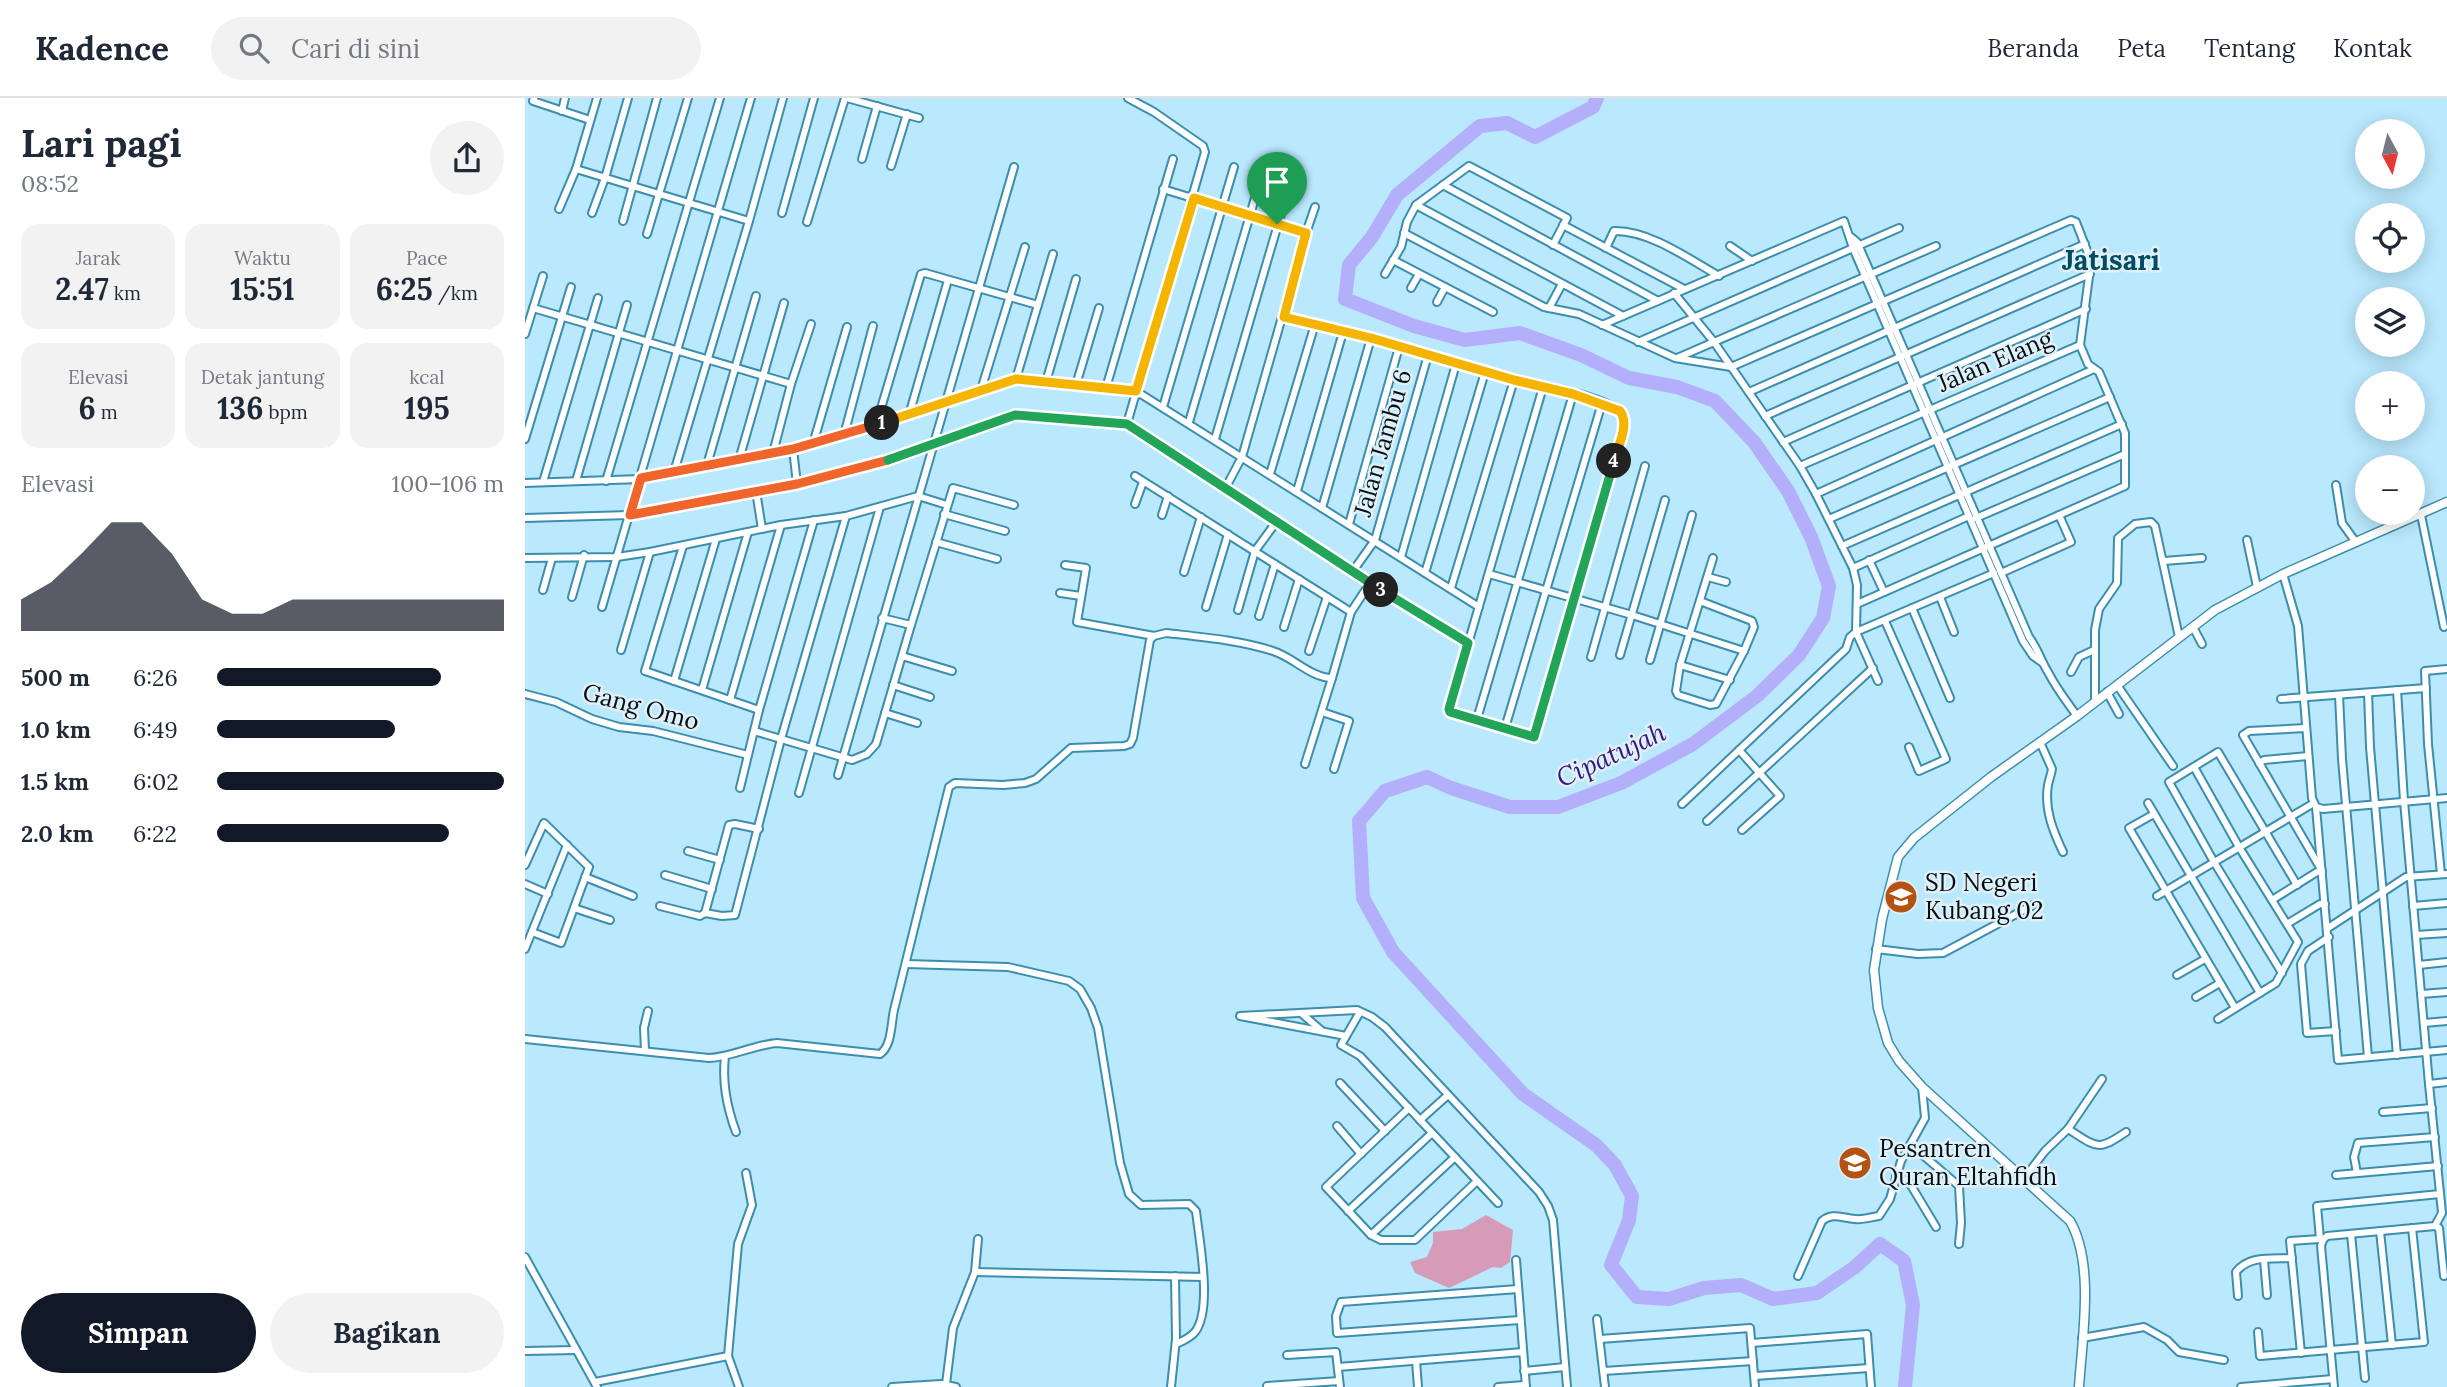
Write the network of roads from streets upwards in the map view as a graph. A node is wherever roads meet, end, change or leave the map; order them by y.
1 (534, 98) edge
2 (565, 98) edge
3 (597, 98) edge
4 (628, 98) edge
5 (657, 98) edge
6 (688, 98) edge
7 (720, 98) edge
8 (751, 98) edge
9 (783, 98) edge
10 (814, 98) edge
11 (846, 98) edge
12 (1128, 98) edge
13 (877, 106) junction
14 (562, 111) junction
15 (907, 114) junction
16 (919, 118) dead end
17 (590, 120) junction
18 (862, 159) dead end
19 (1173, 159) dead end
20 (891, 166) dead end
21 (1014, 167) dead end
22 (1234, 167) dead end
23 (576, 169) junction
24 (605, 178) junction
25 (1260, 181) dead end
26 (1443, 185) junction
27 (634, 187) junction
28 (1163, 189) junction
29 (660, 195) junction
30 (1286, 197) dead end
31 (1194, 198) junction
32 (689, 204) junction
33 (1416, 205) junction
34 (1222, 207) junction
35 (1315, 207) dead end
36 (559, 209) dead end
37 (719, 213) junction
38 (782, 213) dead end
39 (592, 214) dead end
40 (1249, 215) junction
41 (623, 221) dead end
42 (749, 221) junction
43 (807, 222) dead end
44 (1277, 224) junction
45 (1563, 225) junction
46 (1899, 228) dead end
47 (1306, 233) junction
48 (1404, 233) junction
49 (647, 234) dead end
50 (2085, 244) junction
51 (1553, 245) junction
52 (1730, 246) dead end
53 (1936, 246) dead end
54 (1025, 247) dead end
55 (1856, 247) junction
56 (1607, 248) junction
57 (1053, 254) dead end
58 (1393, 260) junction
59 (1752, 261) junction
60 (1385, 274) dead end
61 (1419, 274) junction
62 (2090, 274) junction
63 (1868, 275) junction
64 (543, 276) dead end
65 (1719, 276) junction
66 (1076, 279) dead end
67 (948, 280) junction
68 (1562, 284) junction
69 (571, 287) dead end
70 (979, 287) junction
71 (1445, 287) junction
72 (1411, 288) dead end
73 (1684, 289) junction
74 (1674, 293) junction
75 (756, 296) dead end
76 (1009, 296) junction
77 (598, 298) dead end
78 (1658, 300) junction
79 (1437, 302) dead end
80 (1879, 302) junction
81 (784, 303) dead end
82 (627, 305) dead end
83 (1038, 305) junction
84 (533, 308) junction
85 (1099, 308) dead end
86 (1549, 308) junction
87 (2086, 309) junction
88 (1493, 312) dead end
89 (1623, 316) junction
90 (561, 317) junction
91 (1284, 317) junction
92 (1694, 317) junction
93 (811, 324) dead end
94 (1315, 324) junction
95 (590, 325) junction
96 (1602, 325) junction
97 (873, 326) dead end
98 (847, 327) dead end
99 (1891, 329) junction
100 (1343, 332) junction
101 (619, 333) junction
102 (525, 334) edge
103 (1371, 338) junction
104 (647, 341) junction
105 (1638, 342) junction
106 (1714, 342) junction
107 (2080, 345) junction
108 (1399, 346) junction
109 (677, 351) junction
110 (1428, 355) junction
111 (1903, 357) junction
112 (1675, 358) junction
113 (708, 359) junction
114 (1456, 364) junction
115 (735, 367) junction
116 (1731, 367) junction
117 (2094, 369) junction
118 (1485, 372) junction
119 (763, 374) junction
120 (1016, 379) junction
121 (1514, 380) junction
122 (1046, 382) junction
123 (791, 384) junction
124 (1915, 384) junction
125 (1076, 385) junction
126 (1543, 387) junction
127 (1105, 388) junction
128 (981, 390) junction
129 (1136, 391) junction
130 (1749, 392) junction
131 (1573, 394) junction
132 (2110, 397) junction
133 (945, 403) junction
134 (1602, 403) junction
135 (1163, 407) junction
136 (1927, 411) junction
137 (909, 415) junction
138 (1765, 416) junction
139 (1189, 422) junction
140 (1127, 424) junction
141 (2122, 424) junction
142 (877, 425) junction
143 (844, 435) junction
144 (525, 439) edge
145 (1215, 439) junction
146 (1939, 439) junction
147 (1783, 442) junction
148 (813, 444) junction
149 (933, 445) junction
150 (793, 449) junction
151 (773, 453) junction
152 (2125, 454) junction
153 (1242, 457) junction
154 (739, 460) junction
155 (707, 465) junction
156 (1644, 466) dead end
157 (1800, 466) junction
158 (1951, 466) junction
159 (674, 472) junction
160 (1270, 474) junction
161 (1135, 476) dead end
162 (641, 478) junction
163 (576, 481) junction
164 (606, 481) junction
165 (543, 482) junction
166 (1143, 482) junction
167 (525, 483) edge
168 (797, 484) junction
169 (2336, 485) dead end
170 (1226, 487) junction
171 (755, 491) junction
172 (1297, 491) junction
173 (1963, 493) junction
174 (1816, 494) junction
175 (918, 496) junction
176 (1168, 496) junction
177 (1665, 500) dead end
178 (2447, 502) edge
179 (1135, 504) dead end
180 (947, 505) junction
181 (1014, 505) dead end
182 (880, 507) junction
183 (1322, 508) junction
184 (2425, 513) edge
185 (944, 514) junction
186 (630, 515) junction
187 (1162, 515) dead end
188 (2059, 515) junction
189 (846, 516) junction
190 (1692, 516) dead end
191 (1201, 517) junction
192 (525, 518) edge
193 (1972, 518) junction
194 (1829, 519) junction
195 (814, 520) junction
196 (1277, 521) junction
197 (1349, 524) junction
198 (781, 525) junction
199 (2396, 525) edge
200 (2423, 525) edge
201 (762, 529) junction
202 (1005, 531) dead end
203 (748, 532) junction
204 (1228, 534) junction
205 (716, 539) junction
206 (2247, 540) dead end
207 (1375, 541) junction
208 (2355, 541) junction
209 (936, 542) junction
210 (683, 545) junction
211 (1842, 546) junction
212 (1986, 547) junction
213 (1255, 551) junction
214 (650, 552) junction
215 (584, 555) junction
216 (617, 557) junction
217 (1401, 557) junction
218 (525, 558) edge
219 (552, 558) junction
220 (1713, 558) dead end
221 (2202, 558) dead end
222 (997, 559) dead end
223 (1869, 560) junction
224 (2164, 561) junction
225 (1275, 564) junction
226 (1065, 565) dead end
227 (1853, 568) junction
228 (1353, 571) junction
229 (1184, 572) dead end
230 (1425, 573) junction
231 (1997, 573) junction
232 (2283, 574) junction
233 (1489, 575) junction
234 (1708, 576) junction
235 (1299, 579) junction
236 (1516, 582) junction
237 (1726, 582) dead end
238 (1370, 583) junction
239 (2257, 587) junction
240 (1451, 588) junction
241 (543, 590) dead end
242 (1548, 591) junction
243 (1884, 592) junction
244 (1060, 593) dead end
245 (1081, 596) junction
246 (572, 597) dead end
247 (1327, 597) junction
248 (1940, 597) junction
249 (1576, 598) junction
250 (1700, 601) junction
251 (1857, 604) junction
252 (602, 607) dead end
253 (1206, 607) dead end
254 (1479, 607) junction
255 (1606, 607) junction
256 (1912, 608) junction
257 (1238, 610) dead end
258 (1352, 612) junction
259 (1632, 615) junction
260 (1258, 616) dead end
261 (882, 618) junction
262 (1885, 621) junction
263 (1661, 624) junction
264 (911, 625) junction
265 (1284, 627) dead end
266 (2193, 627) junction
267 (2444, 627) dead end
268 (1691, 632) junction
269 (1856, 632) junction
270 (1954, 632) dead end
271 (1154, 636) junction
272 (2179, 637) junction
273 (1468, 643) junction
274 (2201, 644) dead end
275 (621, 650) dead end
276 (2094, 650) junction
277 (1309, 651) dead end
278 (1744, 651) junction
279 (1620, 655) dead end
280 (902, 656) junction
281 (1591, 657) dead end
282 (1650, 660) dead end
283 (1681, 665) junction
284 (1873, 668) junction
285 (2447, 669) edge
286 (952, 671) dead end
287 (2071, 672) dead end
288 (1332, 678) junction
289 (1730, 680) junction
290 (674, 681) junction
291 (1878, 681) dead end
292 (893, 685) junction
293 (2117, 685) junction
294 (2426, 688) junction
295 (702, 690) junction
296 (2397, 690) junction
297 (2107, 692) junction
298 (2368, 693) junction
299 (525, 694) edge
300 (2339, 695) junction
301 (930, 697) dead end
302 (1951, 698) dead end
303 (2304, 698) junction
304 (2281, 699) dead end
305 (730, 700) junction
306 (2095, 702) junction
307 (759, 710) junction
308 (1322, 712) junction
309 (885, 713) junction
310 (2119, 714) dead end
311 (2077, 716) junction
312 (1477, 719) junction
313 (917, 723) dead end
314 (1505, 728) junction
315 (2306, 728) junction
316 (754, 731) junction
317 (782, 739) junction
318 (2040, 742) junction
319 (1909, 747) dead end
320 (811, 748) junction
321 (1739, 750) junction
322 (748, 755) junction
323 (842, 757) junction
324 (2308, 757) junction
325 (2259, 763) junction
326 (1305, 764) dead end
327 (2173, 766) dead end
328 (2194, 767) junction
329 (1334, 769) dead end
330 (1759, 773) junction
331 (838, 775) dead end
332 (740, 788) dead end
333 (799, 793) dead end
334 (2447, 798) edge
335 (2433, 799) junction
336 (2404, 802) junction
337 (2148, 803) dead end
338 (1682, 804) dead end
339 (2376, 804) junction
340 (2315, 805) junction
341 (2346, 807) junction
342 (2154, 814) junction
343 (2290, 817) junction
344 (1707, 821) dead end
345 (759, 830) junction
346 (1742, 830) dead end
347 (2264, 832) junction
348 (567, 845) junction
349 (2239, 847) junction
350 (688, 851) dead end
351 (2063, 852) dead end
352 (720, 860) junction
353 (2214, 862) junction
354 (525, 865) edge
355 (2322, 871) junction
356 (2444, 874) edge
357 (665, 875) dead end
358 (585, 877) junction
359 (2189, 877) junction
360 (2411, 877) junction
361 (525, 884) edge
362 (2297, 885) junction
363 (712, 889) junction
364 (2164, 891) junction
365 (2384, 892) junction
366 (548, 894) junction
367 (633, 896) dead end
368 (2157, 896) dead end
369 (2272, 900) junction
370 (2035, 904) dead end
371 (2325, 904) junction
372 (2447, 904) edge
373 (660, 906) dead end
374 (2413, 906) junction
375 (574, 908) junction
376 (2356, 910) junction
377 (705, 913) junction
378 (610, 920) dead end
379 (2287, 924) junction
380 (2328, 928) junction
381 (532, 932) junction
382 (2447, 933) edge
383 (2416, 935) junction
384 (2329, 937) junction
385 (525, 949) edge
386 (1876, 949) junction
387 (2205, 959) junction
388 (2447, 962) edge
389 (906, 964) junction
390 (2419, 965) junction
391 (2282, 973) junction
392 (2177, 975) dead end
393 (2220, 983) junction
394 (2447, 992) edge
395 (2260, 993) junction
396 (2421, 994) junction
397 (2196, 997) dead end
398 (2235, 1009) junction
399 (647, 1011) dead end
400 (1360, 1012) junction
401 (1301, 1013) junction
402 (2218, 1018) dead end
403 (2447, 1021) edge
404 (2424, 1023) junction
405 (2336, 1031) junction
406 (1323, 1032) junction
407 (1346, 1036) junction
408 (525, 1039) edge
409 (2447, 1050) edge
410 (645, 1051) junction
411 (2426, 1052) junction
412 (2397, 1055) junction
413 (725, 1056) junction
414 (2368, 1057) junction
415 (2102, 1079) dead end
416 (2447, 1082) edge
417 (1340, 1083) dead end
418 (2429, 1084) junction
419 (1921, 1087) junction
420 (1448, 1095) junction
421 (1409, 1108) junction
422 (2432, 1108) junction
423 (2383, 1112) dead end
424 (1420, 1120) junction
425 (1337, 1126) dead end
426 (2069, 1129) junction
427 (1385, 1131) junction
428 (736, 1132) dead end
429 (2126, 1132) dead end
430 (1432, 1133) junction
431 (2435, 1137) junction
432 (1911, 1145) junction
433 (1361, 1154) junction
434 (1455, 1157) junction
435 (2438, 1166) junction
436 (746, 1173) dead end
437 (2357, 1173) junction
438 (2336, 1175) dead end
439 (1896, 1176) junction
440 (1477, 1181) junction
441 (2023, 1181) junction
442 (2440, 1194) junction
443 (1498, 1203) dead end
444 (1348, 1211) junction
445 (1936, 1227) dead end
446 (2440, 1227) edge
447 (2412, 1228) junction
448 (2380, 1231) junction
449 (2351, 1234) junction
450 (1371, 1235) junction
451 (978, 1239) dead end
452 (2321, 1239) junction
453 (1959, 1244) dead end
454 (525, 1256) edge
455 (2292, 1258) junction
456 (1515, 1260) dead end
457 (2264, 1260) junction
458 (975, 1272) junction
459 (1175, 1276) junction
460 (1798, 1276) dead end
461 (2444, 1276) dead end
462 (1203, 1277) junction
463 (1518, 1289) junction
464 (2267, 1295) dead end
465 (2238, 1296) dead end
466 (1597, 1319) dead end
467 (1520, 1320) junction
468 (2258, 1332) dead end
469 (2082, 1338) junction
470 (1600, 1339) junction
471 (1752, 1343) junction
472 (1176, 1344) junction
473 (2392, 1345) junction
474 (2362, 1347) junction
475 (576, 1350) junction
476 (2331, 1350) junction
477 (525, 1351) edge
478 (1523, 1352) junction
479 (2301, 1353) junction
480 (1287, 1355) dead end
481 (727, 1356) junction
482 (2224, 1360) dead end
483 (1416, 1361) junction
484 (1753, 1361) junction
485 (1338, 1367) junction
486 (1565, 1367) junction
487 (1869, 1368) junction
488 (1524, 1371) junction
489 (1604, 1371) junction
490 (1755, 1376) junction
491 (2333, 1378) junction
492 (2365, 1378) dead end
493 (946, 1384) junction
494 (1339, 1384) edge
495 (596, 1385) edge
496 (1267, 1386) edge
497 (1525, 1386) edge
498 (739, 1387) edge
499 (891, 1387) edge
500 (956, 1387) edge
501 (1171, 1387) edge
502 (1418, 1387) edge
503 (1498, 1387) edge
504 (1567, 1387) edge
505 (1605, 1387) edge
506 (1755, 1387) edge
507 (1871, 1387) edge
508 (2079, 1387) edge
509 (2241, 1387) edge
510 (2334, 1387) edge

1 - 14 street
2 - 14 street
3 - 17 street
4 - 24 street
5 - 27 street
6 - 29 street
7 - 32 street
8 - 37 street
9 - 42 street
10 - 38 street
11 - 13 street
11 - 43 street
12 - 31 street
13 - 15 street
13 - 18 street
14 - 17 street
15 - 16 street
15 - 20 street
17 - 23 street
19 - 28 street
21 - 70 street
22 - 34 street
23 - 24 street
23 - 36 street
24 - 27 street
24 - 39 street
25 - 40 street
26 - 33 street
26 - 45 street
26 - 51 street
27 - 29 street
27 - 41 street
28 - 31 street
28 - 127 street
29 - 32 street
29 - 49 street
30 - 44 street
31 - 34 street
31 - 129 street
32 - 37 street
32 - 104 street
33 - 48 street
33 - 68 street
34 - 40 street
34 - 135 street
35 - 47 street
37 - 42 street
37 - 109 street
40 - 44 street
40 - 139 street
42 - 113 street
44 - 47 street
44 - 145 street
45 - 51 street
45 - 56 street
46 - 55 street
47 - 91 street
48 - 58 street
48 - 86 street
50 - 62 street
50 - 80 street
50 - 99 street
51 - 78 street
52 - 59 street
53 - 63 street
54 - 76 street
55 - 59 street
55 - 63 street
55 - 92 street
56 - 65 street
56 - 73 street
57 - 83 street
58 - 60 street
58 - 61 street
59 - 65 street
61 - 71 street
61 - 72 street
62 - 87 street
62 - 111 street
63 - 80 street
63 - 106 street
64 - 84 street
65 - 73 street
66 - 122 street
67 - 70 street
67 - 137 street
67 - 142 street
68 - 86 street
68 - 89 street
69 - 90 street
70 - 76 street
70 - 133 street
71 - 79 street
71 - 88 street
73 - 74 street
74 - 78 street
74 - 92 street
75 - 115 street
76 - 83 street
76 - 128 street
77 - 95 street
78 - 89 street
80 - 99 street
80 - 116 street
81 - 119 street
82 - 101 street
83 - 120 street
84 - 90 street
84 - 102 street
85 - 125 street
86 - 96 street
87 - 107 street
87 - 124 street
89 - 96 street
90 - 95 street
90 - 144 street
91 - 94 street
91 - 153 street
92 - 105 street
92 - 106 street
93 - 123 street
94 - 100 street
94 - 160 street
95 - 101 street
95 - 165 street
96 - 105 street
97 - 143 street
98 - 148 street
99 - 111 street
99 - 130 street
100 - 103 street
100 - 172 street
101 - 104 street
101 - 163 street
103 - 108 street
103 - 183 street
104 - 109 street
104 - 164 street
105 - 112 street
106 - 112 street
106 - 116 street
107 - 117 street
107 - 136 street, Jalan Elang
108 - 110 street
108 - 197 street
109 - 113 street
109 - 162 street
110 - 114 street
110 - 207 street, Jalan Jambu 6
111 - 124 street
111 - 138 street
112 - 116 street
113 - 115 street
113 - 159 street
114 - 118 street
114 - 217 street
115 - 119 street
115 - 155 street
116 - 130 street
117 - 132 street
117 - 146 street
118 - 121 street
118 - 230 street
119 - 123 street
119 - 154 street
120 - 122 street
120 - 128 street
121 - 126 street
121 - 240 street
122 - 125 street
123 - 151 street
124 - 136 street
124 - 147 street
125 - 127 street
126 - 131 street
126 - 233 street
127 - 129 street
128 - 133 street
129 - 135 street
129 - 140 street
130 - 138 street
131 - 134 street
131 - 236 street
132 - 141 street
132 - 158 street
133 - 137 street
133 - 149 street
134 - 242 street
134 - 249 street
135 - 139 street
136 - 146 street
136 - 157 street, Jalan Elang
137 - 142 street
138 - 147 street
139 - 145 street
140 - 149 street
140 - 170 street
141 - 152 street
141 - 173 street
142 - 143 street
143 - 148 street
145 - 153 street
146 - 158 street
146 - 174 street
147 - 157 street
148 - 150 street
149 - 168 street
149 - 175 street
150 - 151 street
150 - 168 street
151 - 154 street
152 - 188 street
152 - 193 street
153 - 160 street
153 - 170 street
154 - 155 street
155 - 159 street
156 - 255 street
157 - 174 street
158 - 173 street
158 - 194 street
159 - 162 street
160 - 172 street
161 - 166 street
162 - 164 street
162 - 186 street
163 - 164 street
163 - 165 street
165 - 167 street
166 - 176 street
166 - 179 street
168 - 171 street
169 - 208 street
170 - 196 street
171 - 186 street
171 - 201 street
172 - 183 street
173 - 193 street
173 - 211 street
174 - 194 street
175 - 180 street
175 - 182 street
175 - 261 street
176 - 187 street
176 - 191 street
177 - 259 street
178 - 184 street
180 - 181 street
180 - 185 street
182 - 189 street
182 - 320 street
183 - 197 street
185 - 202 street
185 - 209 street
186 - 192 street
186 - 216 street
188 - 212 street
188 - 231 street
189 - 195 street
189 - 317 street
190 - 263 street
191 - 204 street
191 - 229 street
193 - 212 street
193 - 223 street
194 - 211 street
195 - 198 street
195 - 307 street
196 - 213 street
196 - 228 street
197 - 207 street
198 - 201 street
198 - 305 street
199 - 208 street
200 - 267 street
201 - 203 street
203 - 205 street
203 - 295 street
204 - 213 street
204 - 253 street
205 - 210 street
205 - 290 street
206 - 239 street
207 - 217 street
207 - 228 street
208 - 232 street
209 - 222 street
209 - 264 street
210 - 214 street
210 - 290 street
211 - 227 street
212 - 231 street
212 - 243 street
213 - 225 street
213 - 257 street
214 - 216 street
214 - 275 street
215 - 216 street
215 - 219 street
215 - 246 street
216 - 252 street
217 - 230 street
218 - 219 street
219 - 241 street
220 - 234 street
221 - 224 street
223 - 227 street
223 - 243 street
224 - 272 street
224 - 276 street
225 - 235 street
225 - 260 street
226 - 245 street
227 - 251 street
228 - 238 street
230 - 240 street
231 - 248 street
231 - 311 street
232 - 239 street
232 - 303 street
233 - 236 street
233 - 254 street
234 - 237 street
234 - 250 street
235 - 247 street
235 - 265 street
236 - 242 street
236 - 312 street
238 - 258 street
238 - 273 street
239 - 266 street
240 - 254 street
242 - 249 street
242 - 314 street
243 - 251 street
244 - 245 street
245 - 271 street
247 - 258 street
247 - 277 street
248 - 256 street
248 - 270 street
249 - 255 street
249 - 314 street
250 - 268 street
250 - 278 street
251 - 269 street
254 - 273 street
255 - 259 street
255 - 281 street
256 - 262 street
256 - 302 street
258 - 288 street
259 - 263 street
259 - 279 street
261 - 264 street
261 - 323 street
262 - 269 street
262 - 319 street
263 - 268 street
263 - 282 street
264 - 280 street
266 - 272 street
266 - 274 street
268 - 278 street
268 - 283 street
269 - 284 street
269 - 321 street
271 - 288 street
271 - 389 street
272 - 293 street
273 - 312 street
276 - 287 street
276 - 306 street
278 - 289 street
280 - 286 street
280 - 292 street
283 - 289 street
283 - 289 street
284 - 291 street
284 - 330 street
285 - 294 street
288 - 308 street
290 - 295 street
292 - 301 street
292 - 309 street
293 - 297 street
293 - 327 street
294 - 296 street
294 - 335 street
295 - 305 street
296 - 298 street
296 - 336 street
297 - 306 street
297 - 310 street
298 - 300 street
298 - 339 street
299 - 322 street, Gang Omo
300 - 303 street
300 - 341 street
303 - 304 street
303 - 315 street
305 - 307 street
306 - 311 street
307 - 316 street
308 - 326 street
308 - 329 street
309 - 313 street
309 - 323 street
311 - 318 street
312 - 314 street
315 - 324 street
315 - 325 street
316 - 317 street
316 - 322 street
317 - 320 street
317 - 345 street
318 - 351 street
318 - 386 street
320 - 323 street
320 - 333 street
321 - 330 street
321 - 338 street
322 - 332 street
323 - 331 street
324 - 325 street
324 - 340 street
325 - 343 street
328 - 347 street
328 - 349 street
328 - 353 street
330 - 344 street
330 - 346 street
334 - 335 street
335 - 336 street
335 - 356 street
336 - 339 street
336 - 360 street
337 - 342 street
339 - 341 street
339 - 365 street
340 - 341 street
340 - 343 street
340 - 355 street
341 - 376 street
342 - 359 street
342 - 364 street
343 - 347 street
343 - 355 street
345 - 352 street
345 - 377 street
347 - 349 street
347 - 362 street
348 - 354 street
348 - 358 street
348 - 366 street
349 - 353 street
349 - 369 street
350 - 352 street
352 - 363 street
353 - 359 street
353 - 391 street
355 - 362 street
355 - 371 street
356 - 360 street
357 - 363 street
358 - 367 street
358 - 375 street
359 - 364 street
359 - 395 street
360 - 365 street
360 - 374 street
361 - 366 street
362 - 369 street
363 - 377 street
364 - 368 street
364 - 387 street
365 - 376 street
365 - 412 street
366 - 381 street
369 - 379 street
370 - 386 street
371 - 379 street
371 - 380 street
372 - 374 street
373 - 377 street
374 - 383 street
375 - 378 street
375 - 381 street
376 - 380 street
376 - 414 street
379 - 391 street
380 - 384 street
381 - 385 street
382 - 383 street
383 - 390 street
384 - 405 street
384 - 405 street
386 - 419 street
387 - 392 street
387 - 393 street
388 - 390 street
389 - 413 street
389 - 462 street
390 - 396 street
391 - 395 street
393 - 397 street
393 - 398 street
394 - 396 street
395 - 398 street
396 - 404 street
398 - 402 street
399 - 410 street
400 - 401 street
400 - 407 street
400 - 420 street
401 - 406 street
401 - 406 street
403 - 404 street
404 - 411 street
405 - 414 street
406 - 407 street
407 - 421 street
408 - 410 street
409 - 411 street
410 - 413 street
411 - 412 street
411 - 418 street
412 - 414 street
413 - 428 street
415 - 426 street
416 - 418 street
417 - 427 street
418 - 422 street
419 - 432 street
419 - 441 street
420 - 424 street
420 - 486 street
421 - 424 street
421 - 427 street
422 - 423 street
422 - 431 street
424 - 430 street
425 - 433 street
426 - 429 street
426 - 441 street
427 - 433 street
430 - 434 street
430 - 444 street
431 - 435 street
431 - 437 street
432 - 439 street
432 - 453 street
433 - 444 street
434 - 440 street
434 - 450 street
435 - 437 street
435 - 442 street
436 - 481 street
437 - 438 street
439 - 445 street
439 - 460 street
440 - 443 street
440 - 450 street
441 - 469 street
442 - 446 street
442 - 452 street
444 - 450 street
446 - 447 street
446 - 461 street
447 - 448 street
447 - 473 street
448 - 449 street
448 - 473 street
449 - 452 street
449 - 474 street
451 - 458 street
452 - 455 street
452 - 476 street
454 - 475 street
455 - 457 street
455 - 479 street
456 - 463 street
457 - 464 street
457 - 465 street
458 - 459 street
458 - 493 street
459 - 462 street
459 - 472 street
462 - 472 street
463 - 467 street
463 - 467 street
466 - 470 street
467 - 478 street
468 - 479 street
469 - 482 street
469 - 508 street
470 - 471 street
470 - 489 street
471 - 484 street
471 - 487 street
472 - 501 street
473 - 474 street
474 - 476 street
474 - 492 street
475 - 477 street
475 - 495 street
476 - 479 street
476 - 491 street
478 - 483 street
478 - 488 street
480 - 485 street
481 - 495 street
481 - 498 street
483 - 485 street
483 - 502 street
484 - 489 street
484 - 490 street
485 - 494 street
486 - 488 street
486 - 504 street
487 - 490 street
487 - 507 street
488 - 497 street
489 - 505 street
490 - 506 street
491 - 509 street
491 - 510 street
493 - 499 street
493 - 500 street
494 - 496 street
497 - 503 street

